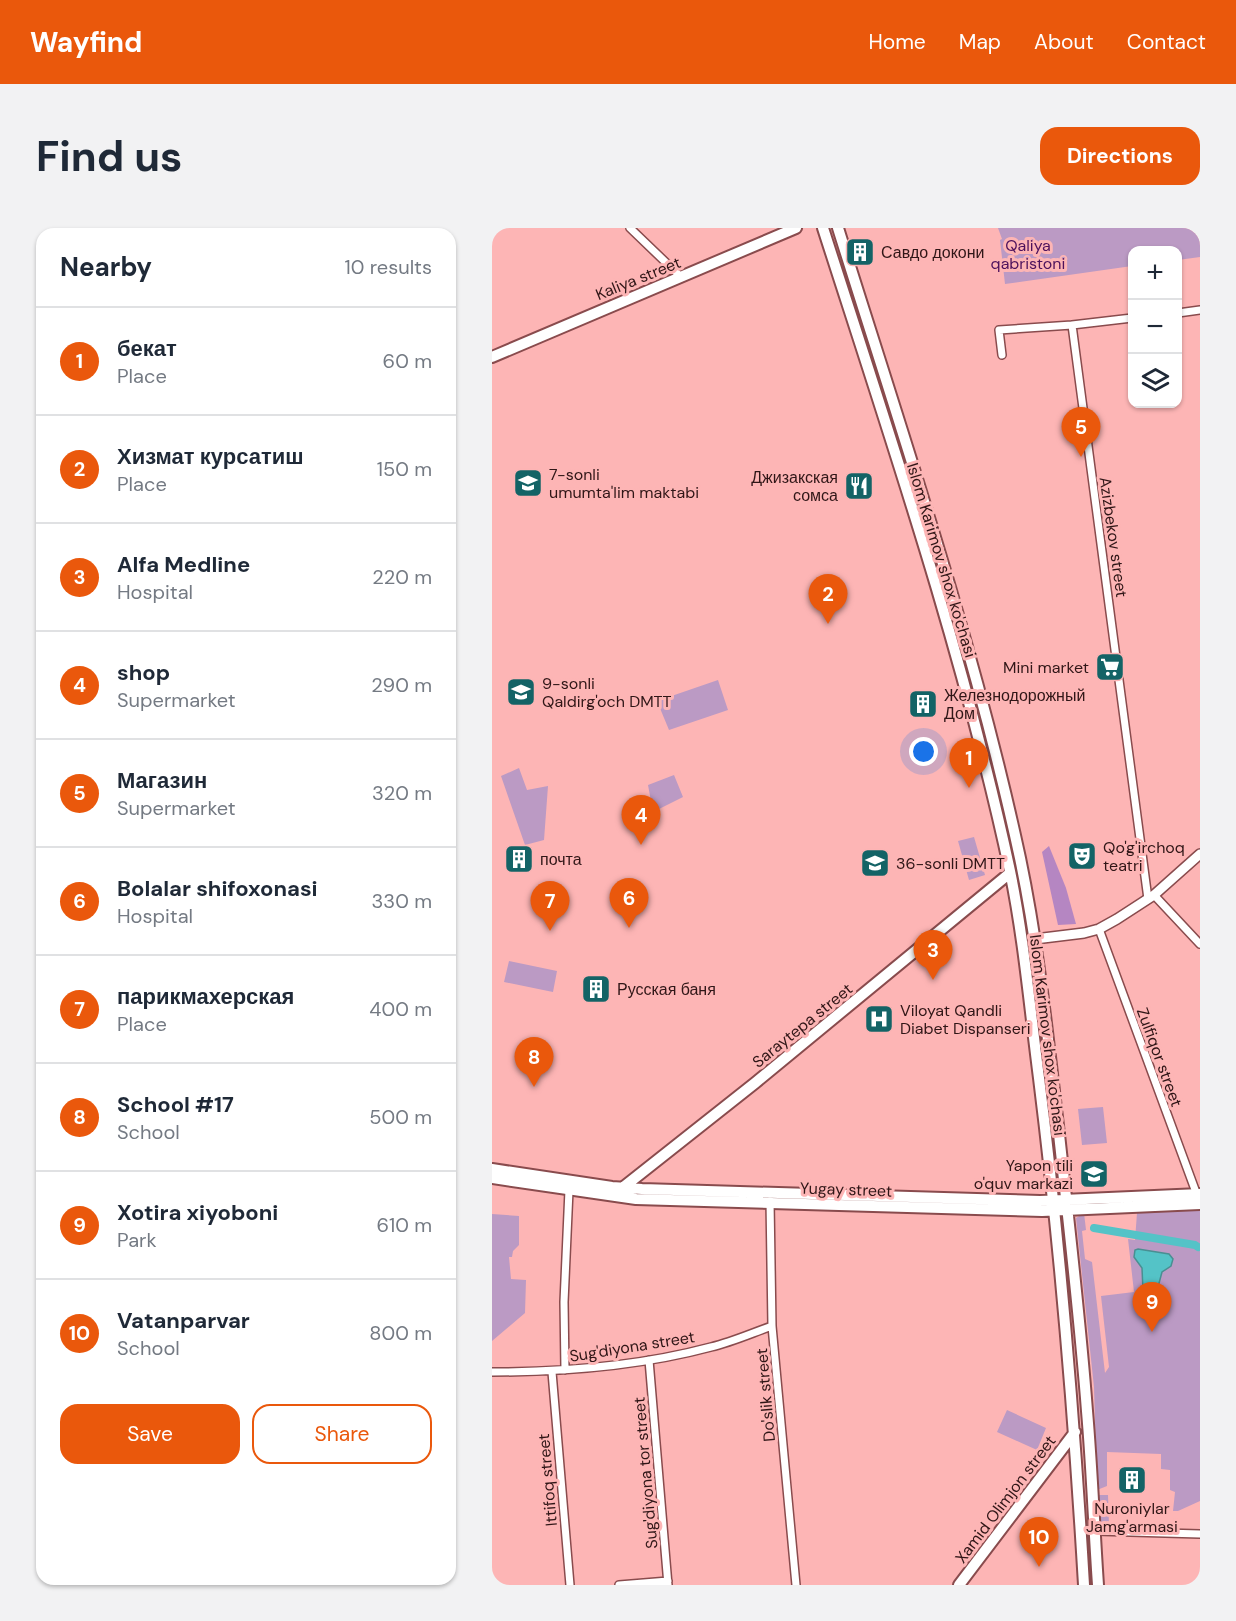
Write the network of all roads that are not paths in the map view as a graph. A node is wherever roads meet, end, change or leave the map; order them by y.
1 (630, 228) edge
2 (796, 228) edge
3 (823, 228) edge
4 (838, 228) edge
5 (681, 277) junction
6 (1200, 310) edge
7 (1182, 312) edge
8 (1128, 318) edge
9 (1072, 325) junction
10 (1002, 355) dead end
11 (492, 357) edge
12 (954, 605) junction
13 (942, 607) junction
14 (1200, 854) edge
15 (1010, 873) junction
16 (1151, 897) junction
17 (1099, 928) junction
18 (1035, 939) junction
19 (1200, 944) edge
20 (492, 1169) edge
21 (492, 1178) edge
22 (622, 1188) junction
23 (569, 1190) junction
24 (611, 1197) junction
25 (1199, 1198) edge
26 (770, 1202) junction
27 (1067, 1205) junction
28 (1054, 1206) junction
29 (772, 1326) junction
30 (649, 1360) junction
31 (566, 1370) junction
32 (492, 1372) edge
33 (552, 1372) junction
34 (1075, 1431) junction
35 (1095, 1531) junction
36 (1200, 1534) edge
37 (668, 1583) edge
38 (570, 1585) edge
39 (619, 1585) edge
40 (796, 1585) edge
41 (958, 1585) edge
42 (1084, 1585) edge
43 (1098, 1585) edge

1 - 5 street
2 - 5 main road, Kaliya street
3 - 13 main road, Islom Karimov shox ko'chasi
4 - 12 main road, Islom Karimov shox ko'chasi
5 - 11 main road, Kaliya street
6 - 7 street
8 - 9 street
9 - 10 street
9 - 16 street, Azizbekov street
12 - 13 main road
12 - 18 main road, Islom Karimov shox ko'chasi
13 - 15 main road, Islom Karimov shox ko'chasi
14 - 16 street
15 - 22 main road, Saraytepa street
15 - 28 main road, Islom Karimov shox ko'chasi
16 - 17 street
16 - 19 street
17 - 18 street
17 - 25 street, Zulfiqor street
18 - 27 main road, Islom Karimov shox ko'chasi
20 - 22 main road, Yugay street
21 - 23 main road, Yugay street
22 - 24 main road, Saraytepa street
22 - 28 main road, Yugay street
23 - 24 main road, Yugay street
23 - 31 street
24 - 26 main road, Yugay street
25 - 27 main road, Yugay street
26 - 28 main road, Yugay street
26 - 29 street, Do'slik street
27 - 28 main road, Yugay street
27 - 35 main road, Islom Karimov shox ko'chasi
28 - 34 main road, Islom Karimov shox ko'chasi
29 - 30 street, Sug'diyona street
29 - 40 street, Do'slik street
30 - 31 street, Sug'diyona street
30 - 37 street, Sug'diyona tor street
31 - 33 street, Sug'diyona street
32 - 33 street, Sug'diyona street
33 - 38 street, Ittifoq street
34 - 41 main road, Xamid Olimjon street
34 - 42 main road, Islom Karimov shox ko'chasi
35 - 36 street
35 - 43 main road, Islom Karimov shox ko'chasi
37 - 39 street

